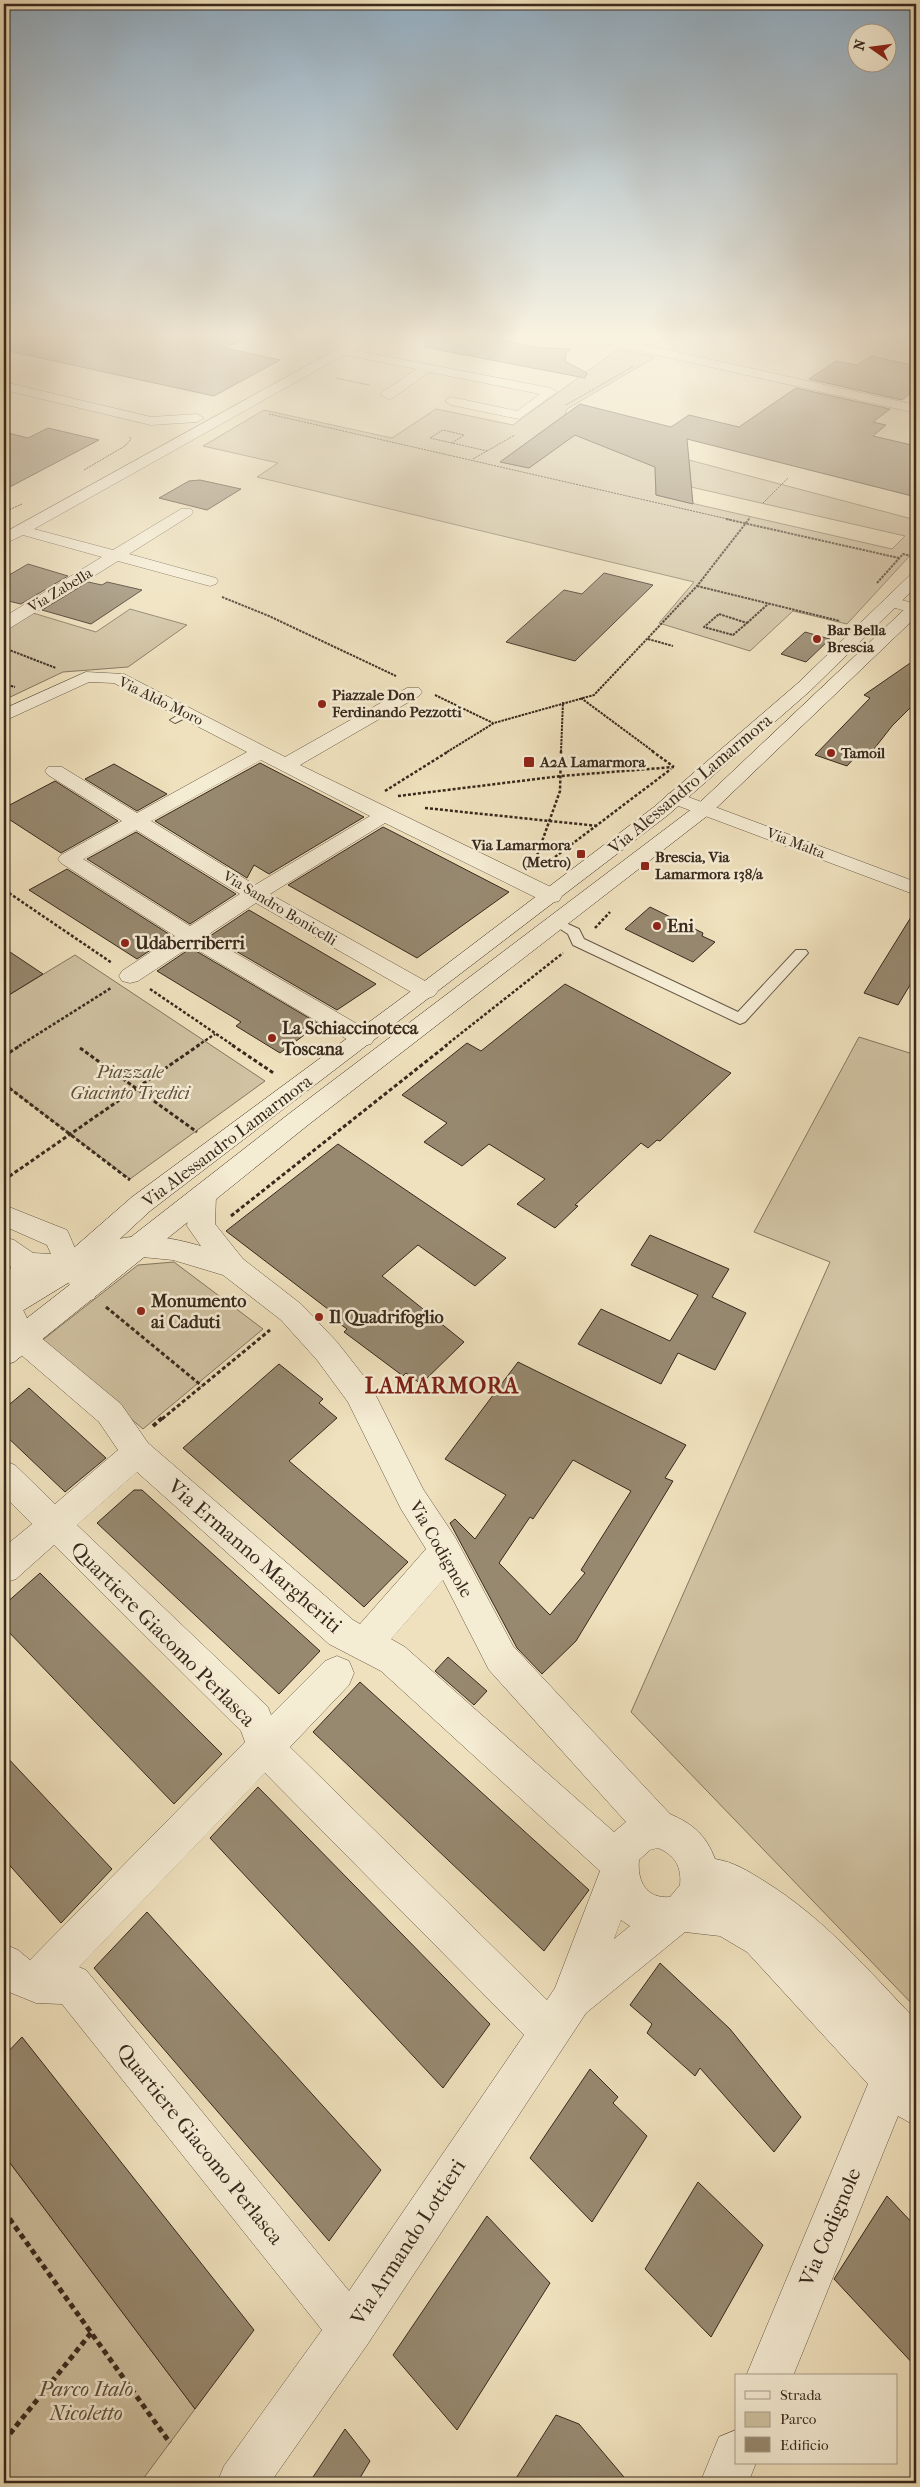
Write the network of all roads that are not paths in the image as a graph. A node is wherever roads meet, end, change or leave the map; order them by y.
1 (142, 452) edge
2 (156, 452) edge
3 (186, 512) dead end
4 (4, 524) edge
5 (22, 530) junction
6 (4, 539) edge
7 (116, 556) junction
8 (916, 578) edge
9 (210, 580) dead end
10 (892, 602) junction
11 (916, 609) edge
12 (4, 624) edge
13 (416, 688) road end
14 (4, 716) edge
15 (261, 752) junction
16 (285, 765) junction
17 (55, 771) dead end
18 (675, 798) junction
19 (704, 809) junction
20 (386, 815) junction
21 (137, 821) junction
22 (916, 889) edge
23 (255, 894) junction
24 (551, 896) junction
25 (557, 923) junction
26 (190, 936) junction
27 (801, 953) dead end
28 (130, 976) road end
29 (426, 992) junction
30 (364, 1038) junction
31 (203, 1195) junction
32 (4, 1216) edge
33 (139, 1247) junction
34 (15, 1256) edge
35 (233, 1267) junction
36 (85, 1287) junction
37 (5, 1306) edge
38 (17, 1350) edge
39 (134, 1448) junction
40 (4, 1476) edge
41 (53, 1525) junction
42 (443, 1548) junction
43 (4, 1568) edge
44 (364, 1644) junction
45 (337, 1673) dead end
46 (265, 1748) junction
47 (658, 1829) junction
48 (619, 1868) junction
49 (701, 1876) junction
50 (678, 1915) junction
51 (20, 1974) edge
52 (560, 2014) junction
53 (908, 2068) edge
54 (351, 2329) junction
55 (770, 2374) edge
56 (735, 2456) edge
57 (241, 2483) edge
58 (724, 2483) edge

1 - 4 street
2 - 5 street
3 - 7 street, Via Zabella
5 - 6 street
5 - 7 street, Via Zabella
7 - 9 street, Via Zabella
7 - 12 street, Via Zabella
8 - 10 street, Via Alessandro Lamarmora
10 - 11 street
10 - 18 street, Via Alessandro Lamarmora
11 - 19 street, Via Alessandro Lamarmora
13 - 16 street
14 - 15 street, Via Aldo Moro
15 - 16 street, Via Aldo Moro
15 - 21 street
16 - 20 street, Via Aldo Moro
17 - 21 street, Via Sandro Bonicelli
18 - 19 street, Via Malta
18 - 24 street, Via Alessandro Lamarmora
19 - 22 street, Via Malta
19 - 25 street, Via Alessandro Lamarmora
20 - 23 street
20 - 24 street, Via Aldo Moro
21 - 23 street, Via Sandro Bonicelli
21 - 26 street
23 - 26 street
23 - 29 street, Via Sandro Bonicelli
24 - 29 street, Via Alessandro Lamarmora
25 - 27 lane
25 - 31 street, Via Alessandro Lamarmora
26 - 28 street
26 - 30 street
29 - 30 street, Via Alessandro Lamarmora
30 - 36 street, Via Alessandro Lamarmora
31 - 33 street, Via Alessandro Lamarmora
31 - 35 street, Via Codignole
32 - 36 street
33 - 35 street, Via Codignole
33 - 36 street, Via Alessandro Lamarmora
34 - 36 street
34 - 37 street
35 - 42 street, Via Codignole
36 - 37 street, Via Alessandro Lamarmora
36 - 38 street, Via Alessandro Lamarmora
37 - 38 street, Via Ermanno Margheriti
38 - 39 street, Via Ermanno Margheriti
39 - 41 street
39 - 44 street, Via Ermanno Margheriti
40 - 41 street, Quartiere Giacomo Perlasca
41 - 43 street
41 - 46 street, Quartiere Giacomo Perlasca
42 - 44 street
42 - 47 street, Via Codignole
44 - 48 street, Via Ermanno Margheriti
45 - 46 street, Quartiere Giacomo Perlasca
46 - 51 street, Quartiere Giacomo Perlasca
46 - 52 street, Quartiere Giacomo Perlasca
47 - 48 street
47 - 49 street
48 - 50 street
48 - 52 street, Via Armando Lottieri
49 - 50 street
49 - 53 street
50 - 52 street, Via Armando Lottieri
50 - 53 street
51 - 54 street, Quartiere Giacomo Perlasca
52 - 54 street, Via Armando Lottieri
53 - 55 street, Via Codignole
54 - 57 street, Via Armando Lottieri
56 - 58 street

